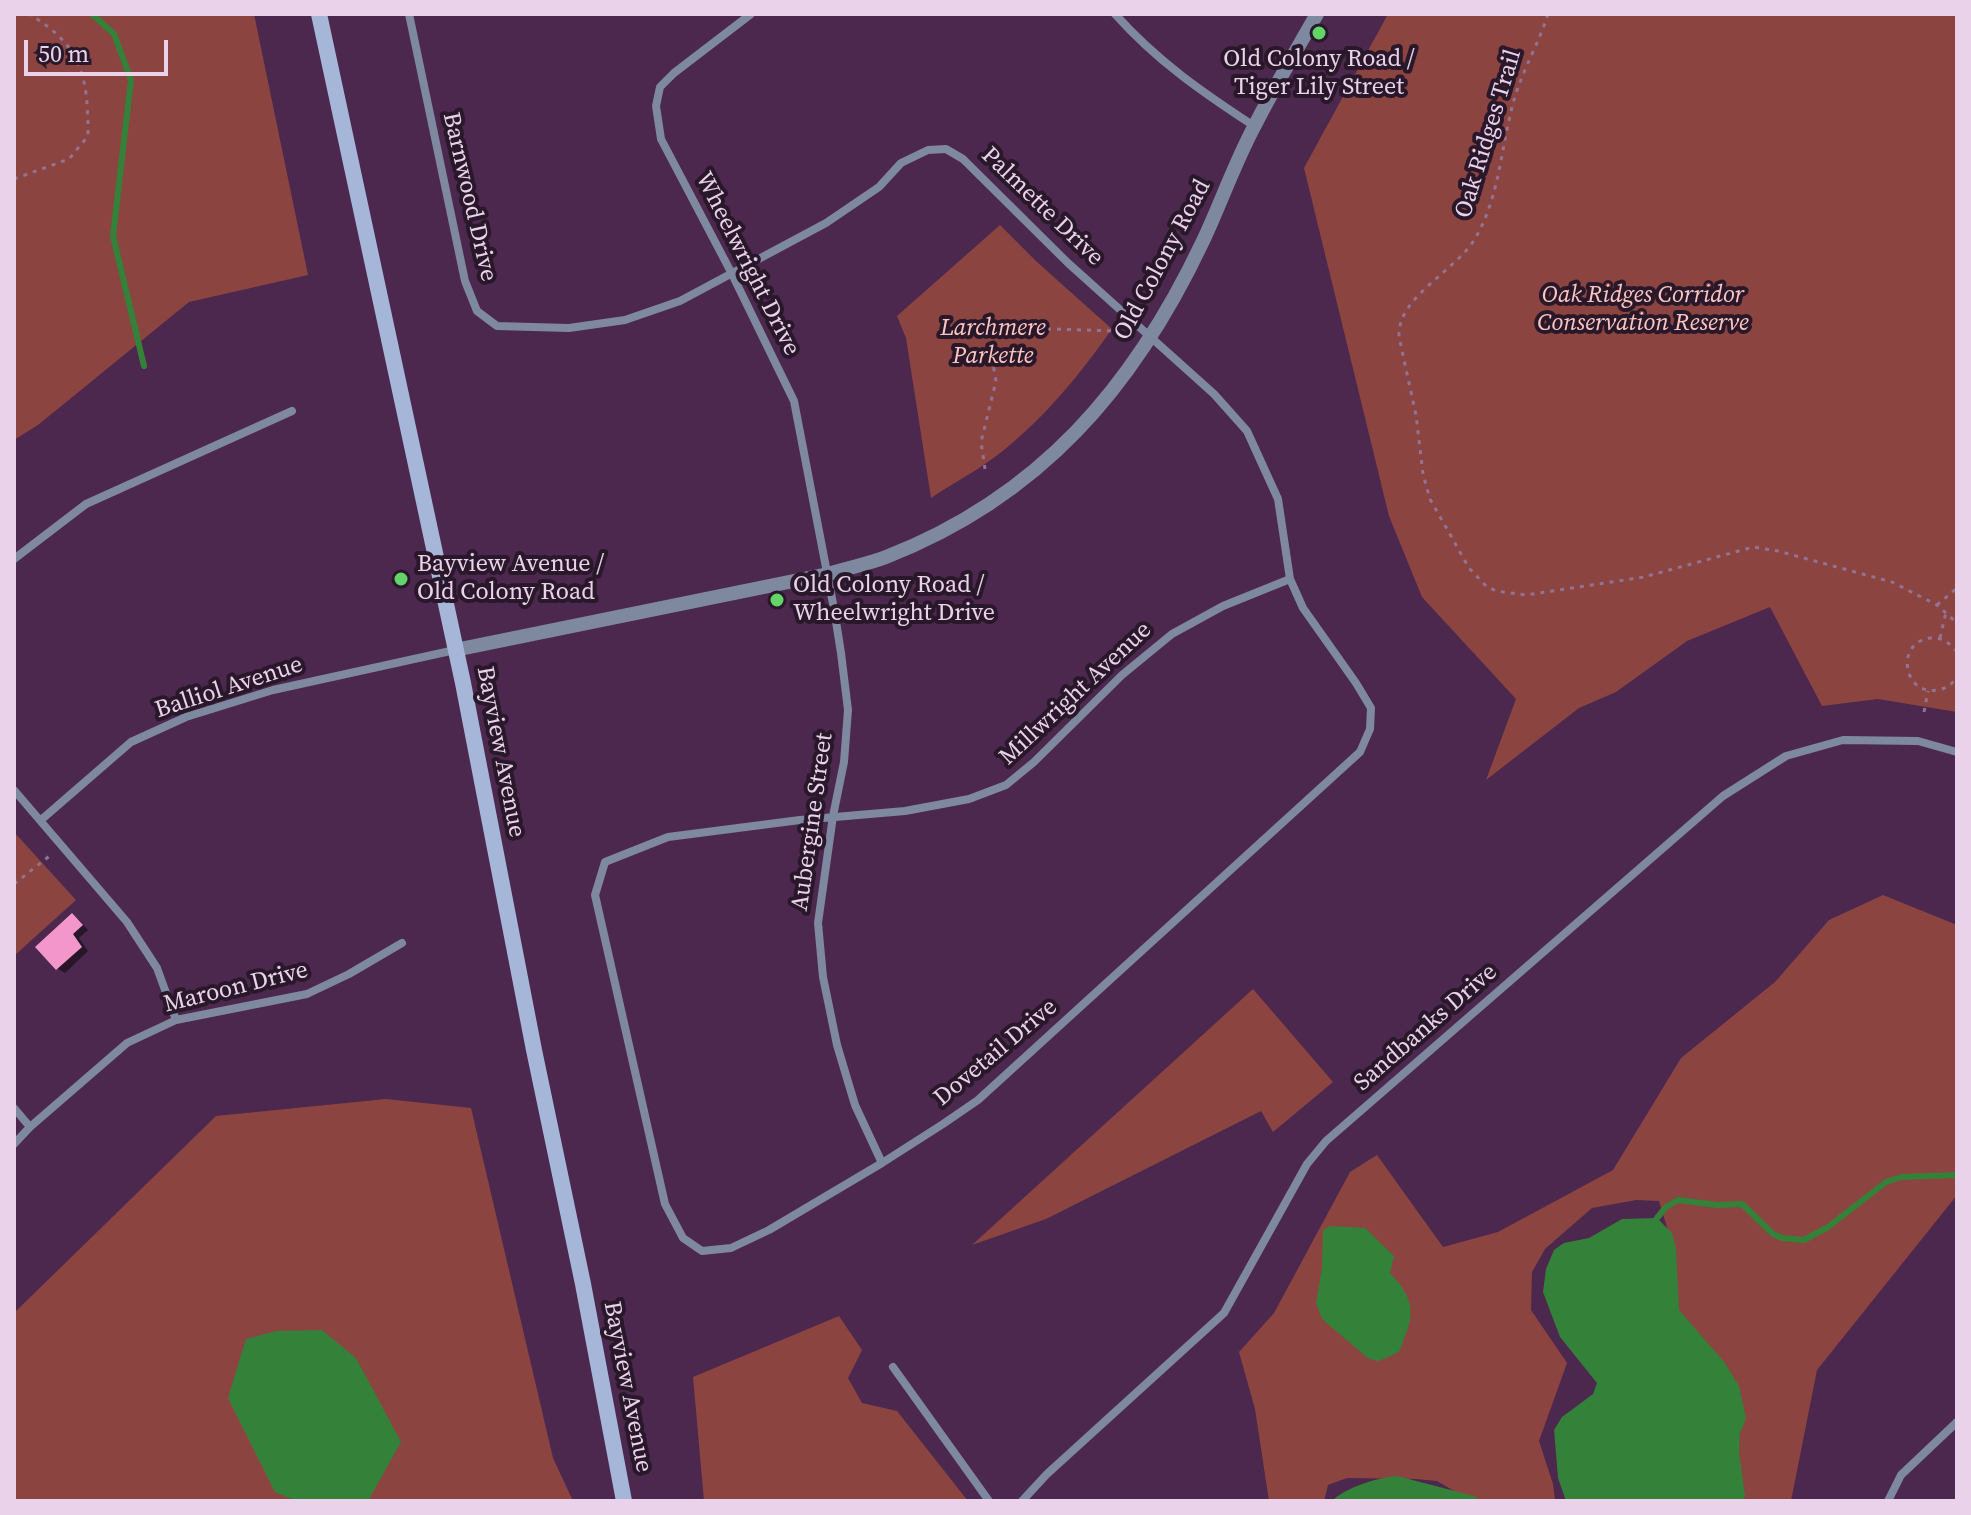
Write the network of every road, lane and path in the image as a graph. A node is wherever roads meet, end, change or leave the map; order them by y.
1 (29, 14) edge
2 (319, 14) edge
3 (409, 14) edge
4 (751, 14) edge
5 (1115, 14) edge
6 (1317, 14) edge
7 (1548, 14) edge
8 (1254, 126) junction
9 (14, 179) edge
10 (732, 274) junction
11 (1017, 328) dead end
12 (1117, 331) dead end
13 (1152, 337) junction
14 (992, 358) dead end
15 (292, 411) dead end
16 (985, 469) dead end
17 (14, 559) edge
18 (828, 574) junction
19 (1290, 579) junction
20 (1957, 588) edge
21 (1937, 605) junction
22 (1946, 612) junction
23 (1957, 623) edge
24 (1940, 638) junction
25 (455, 650) junction
26 (1957, 652) edge
27 (1957, 676) edge
28 (1928, 691) junction
29 (1924, 712) dead end
30 (1957, 752) edge
31 (14, 790) edge
32 (833, 816) junction
33 (41, 820) junction
34 (63, 845) junction
35 (14, 884) edge
36 (402, 943) dead end
37 (176, 1020) junction
38 (14, 1108) edge
39 (30, 1127) junction
40 (14, 1144) edge
41 (882, 1163) junction
42 (893, 1367) dead end
43 (1957, 1422) edge
44 (624, 1501) edge
45 (989, 1501) edge
46 (1022, 1501) edge
47 (1888, 1501) edge

1 - 9 path
2 - 25 main road, Bayview Avenue
3 - 10 street, Barnwood Drive
4 - 10 street, Wheelwright Drive
5 - 8 street
6 - 8 street, Old Colony Road
7 - 21 path, Oak Ridges Trail
8 - 13 street, Old Colony Road
10 - 13 street, Palmette Drive
10 - 18 street, Wheelwright Drive
11 - 12 path
13 - 18 street, Old Colony Road
13 - 19 street, Dovetail Drive
14 - 16 path
15 - 17 street
18 - 25 street, Old Colony Road
18 - 32 street, Aubergine Street
19 - 32 street, Millwright Avenue
19 - 41 street, Dovetail Drive
20 - 21 path
21 - 22 path, Oak Ridges Trail
22 - 23 path, Oak Ridges Trail
22 - 24 path
24 - 26 path
24 - 28 path
25 - 33 street, Balliol Avenue
25 - 44 main road, Bayview Avenue
27 - 28 path
28 - 29 path
30 - 46 street, Sandbanks Drive
31 - 33 street
32 - 41 street, Aubergine Street
32 - 41 street, Dovetail Drive
33 - 34 street
34 - 35 path
34 - 37 street
36 - 37 street, Maroon Drive
37 - 39 street, Maroon Drive
38 - 39 street
39 - 40 street, Maroon Drive
42 - 45 street
43 - 47 street

